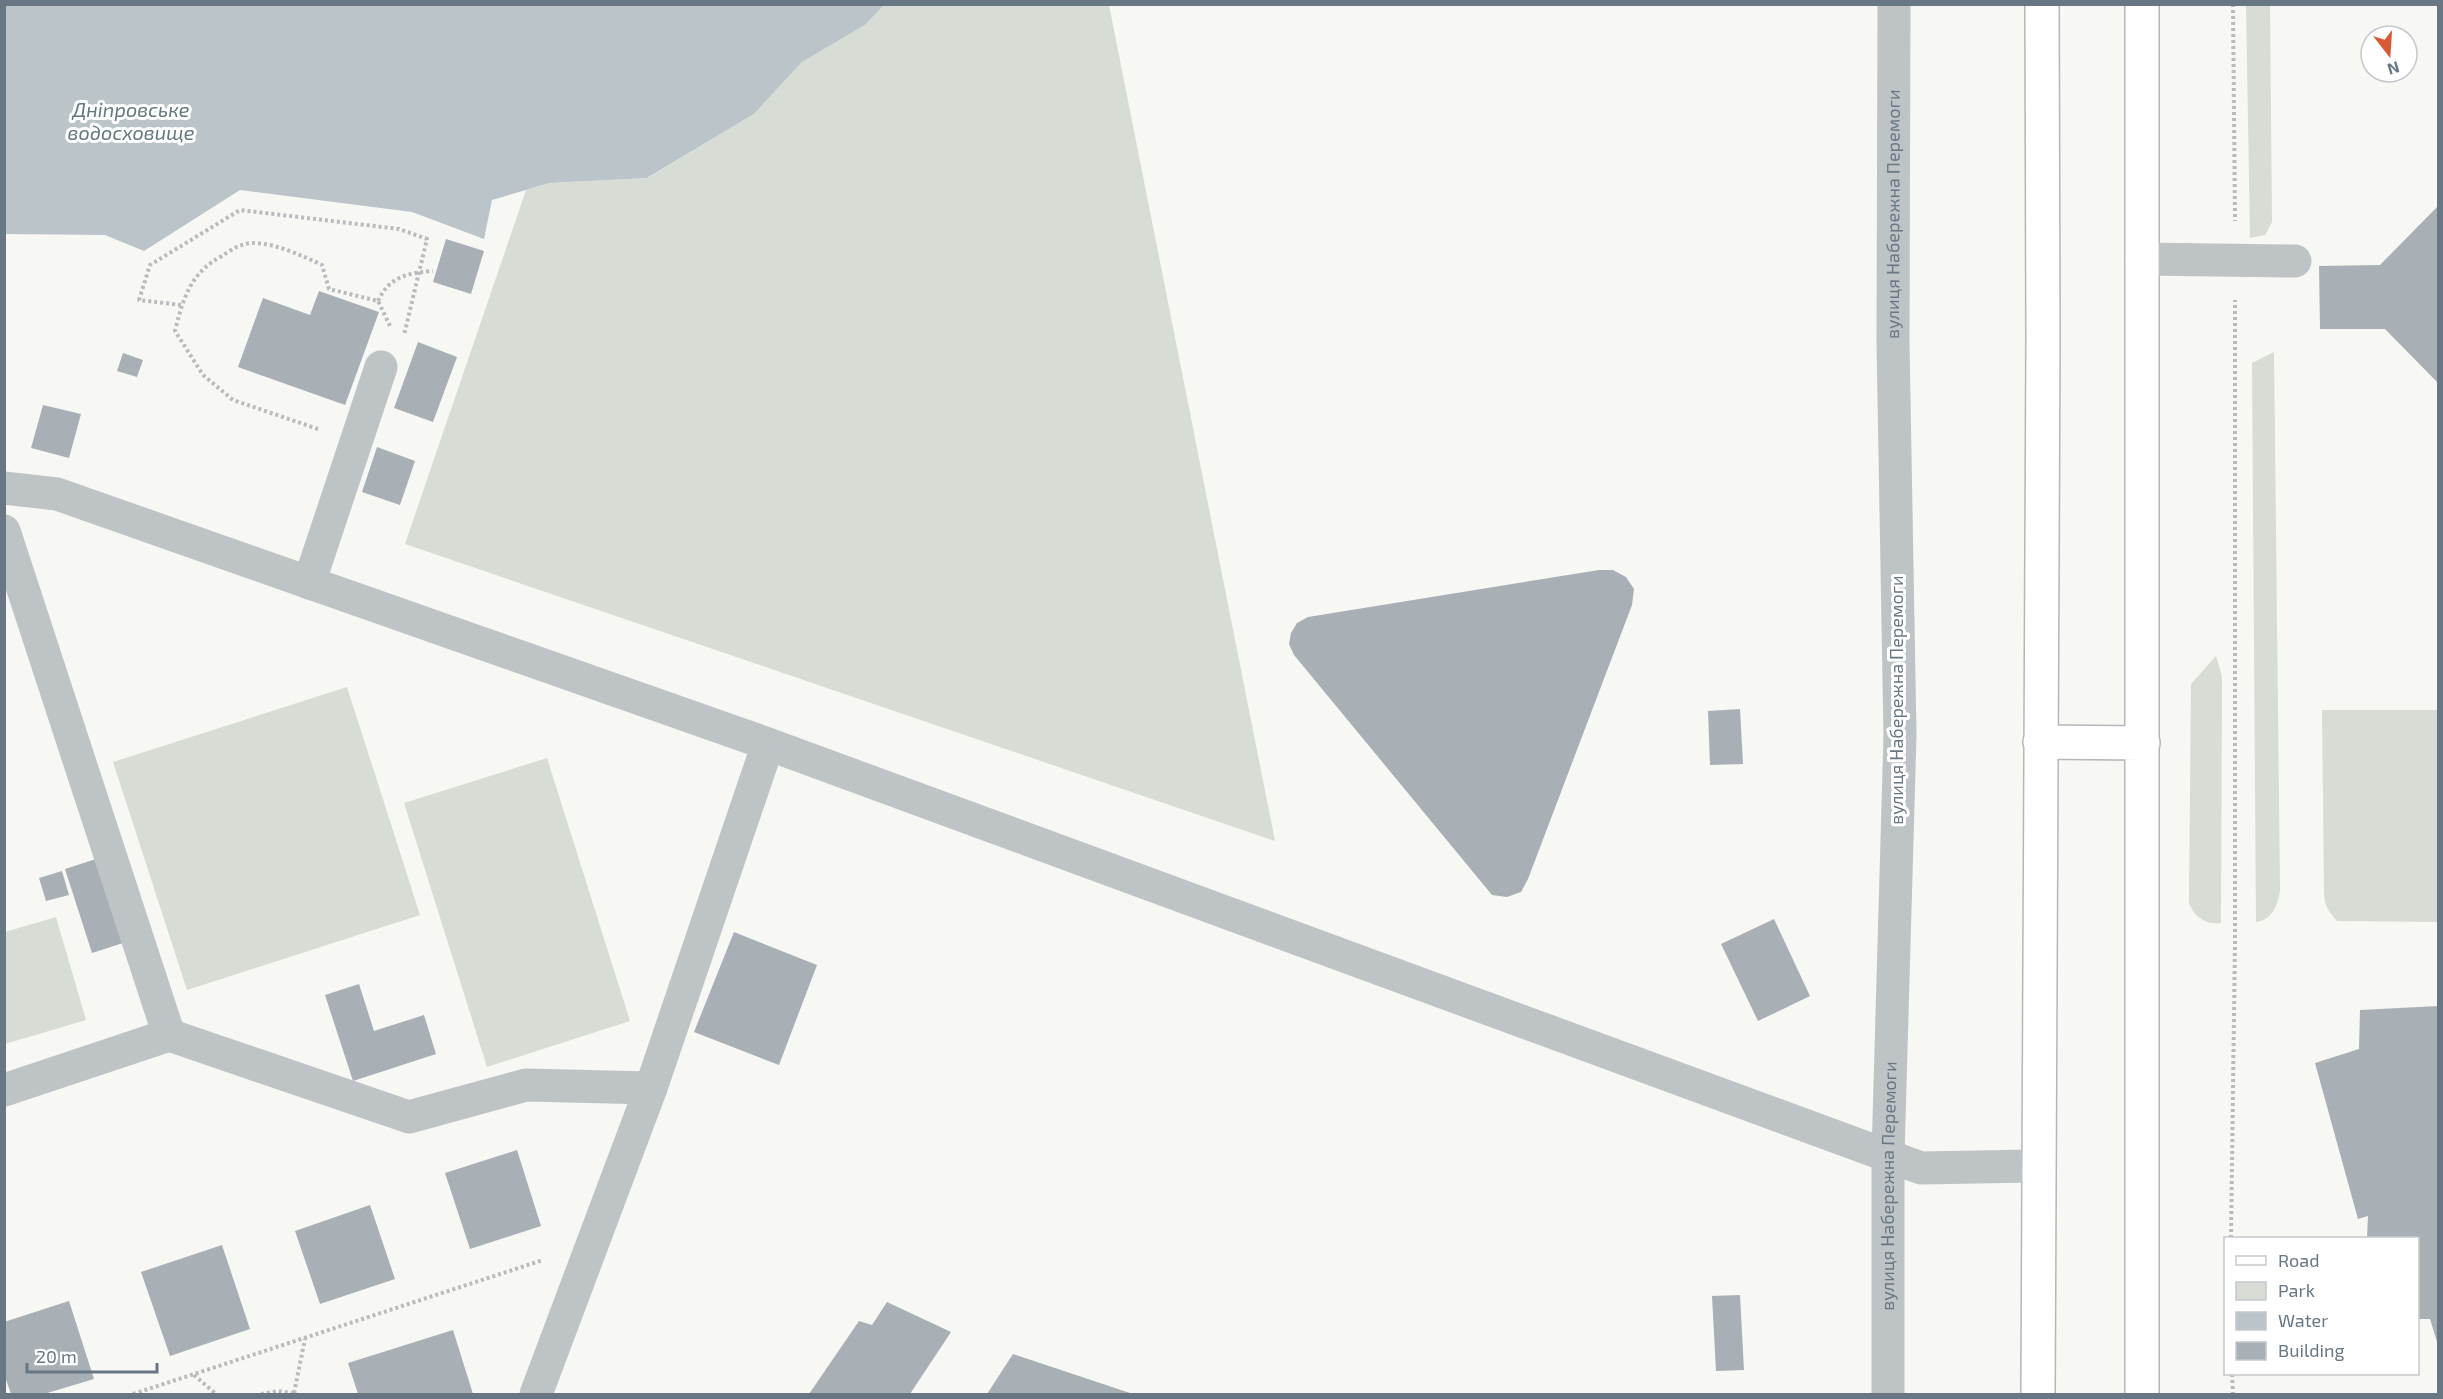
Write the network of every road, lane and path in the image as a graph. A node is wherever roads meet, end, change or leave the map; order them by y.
1 (1894, 4) edge
2 (2042, 4) edge
3 (2142, 4) edge
4 (2233, 4) edge
5 (2142, 258) junction
6 (2235, 259) junction
7 (2295, 261) dead end
8 (433, 271) dead end
9 (420, 272) junction
10 (378, 301) junction
11 (181, 305) junction
12 (391, 357) junction
13 (356, 442) junction
14 (4, 488) edge
15 (4, 531) edge
16 (309, 583) junction
17 (2040, 742) junction
18 (2143, 743) junction
19 (768, 744) junction
20 (169, 1035) junction
21 (651, 1088) junction
22 (4, 1090) edge
23 (1888, 1155) junction
24 (2038, 1166) junction
25 (2231, 1237) edge
26 (594, 1243) junction
27 (304, 1339) junction
28 (194, 1375) junction
29 (2232, 1375) edge
30 (296, 1394) edge
31 (133, 1395) edge
32 (216, 1395) edge
33 (261, 1395) edge
34 (536, 1395) edge
35 (1888, 1395) edge
36 (2038, 1395) edge
37 (2142, 1395) edge
38 (2232, 1395) edge

1 - 23 street, вулиця Набережна Перемоги
2 - 17 main road
3 - 5 main road
4 - 6 path
5 - 6 street
5 - 18 main road
6 - 7 street
6 - 25 path
8 - 9 path
9 - 10 path
9 - 11 path
9 - 12 path
10 - 11 path
10 - 12 path
11 - 13 path
12 - 13 street
13 - 16 street
14 - 16 street
15 - 20 street
16 - 19 street
17 - 18 main road
17 - 24 main road
18 - 37 main road
19 - 21 street
19 - 23 street
20 - 21 street
20 - 22 street
21 - 26 street
23 - 24 street
23 - 35 street, вулиця Набережна Перемоги
24 - 36 main road
26 - 27 path
26 - 34 street
27 - 28 path
27 - 30 path
28 - 31 path
28 - 32 path
29 - 38 path
30 - 33 path

